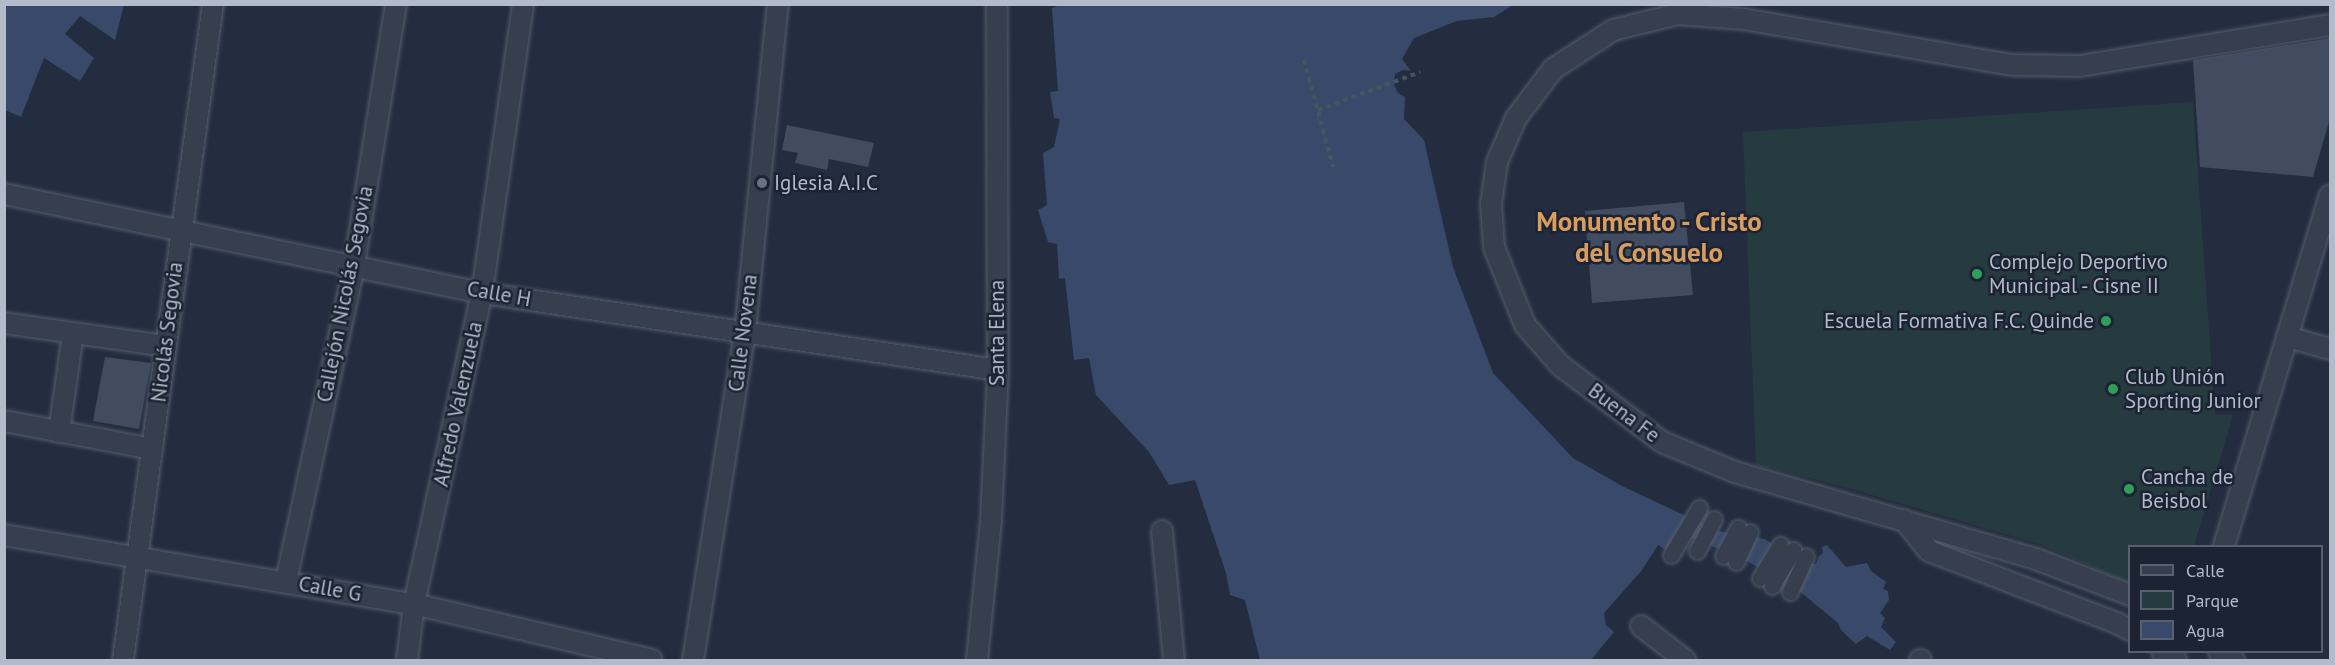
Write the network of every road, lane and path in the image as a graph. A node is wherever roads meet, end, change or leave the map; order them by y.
1 (213, 4) edge
2 (396, 4) edge
3 (523, 4) edge
4 (778, 4) edge
5 (997, 4) edge
6 (2331, 26) edge
7 (1304, 60) dead end
8 (1420, 72) dead end
9 (1318, 110) junction
10 (1333, 167) dead end
11 (4, 194) edge
12 (2331, 196) edge
13 (181, 229) junction
14 (2325, 233) edge
15 (354, 266) junction
16 (482, 293) junction
17 (4, 323) edge
18 (745, 332) junction
19 (73, 334) junction
20 (2288, 336) junction
21 (165, 346) junction
22 (2331, 349) edge
23 (998, 370) junction
24 (4, 421) edge
25 (59, 432) junction
26 (152, 449) junction
27 (1699, 508) dead end
28 (1714, 519) dead end
29 (1904, 520) junction
30 (1744, 530) dead end
31 (1162, 531) dead end
32 (4, 535) edge
33 (2224, 545) edge
34 (1697, 550) dead end
35 (1671, 555) dead end
36 (139, 557) junction
37 (1730, 559) dead end
38 (286, 581) junction
39 (1766, 582) dead end
40 (1790, 591) dead end
41 (2128, 594) edge
42 (414, 604) junction
43 (1641, 627) dead end
44 (2128, 629) edge
45 (123, 660) edge
46 (407, 660) edge
47 (652, 660) edge
48 (693, 660) edge
49 (977, 660) edge
50 (1174, 660) edge
51 (1685, 660) edge

1 - 13 street, Nicolás Segovia
2 - 15 street, Callejón Nicolás Segovia
3 - 16 street, Alfredo Valenzuela
4 - 18 street, Calle Novena
5 - 23 street, Santa Elena
6 - 29 street, Buena Fe
7 - 9 path
8 - 9 path
9 - 10 path
11 - 13 street, Calle H
12 - 14 street
13 - 15 street, Calle H
13 - 21 street, Nicolás Segovia
14 - 20 street
15 - 16 street, Calle H
15 - 38 street, Callejón Nicolás Segovia
16 - 18 street, Calle H
16 - 42 street, Alfredo Valenzuela
17 - 19 street
18 - 23 street, Calle H
18 - 48 street, Calle Novena
19 - 21 street
19 - 25 street
20 - 22 street
20 - 33 street
21 - 26 street, Nicolás Segovia
23 - 49 street, Santa Elena
24 - 25 street
25 - 26 street
26 - 36 street, Nicolás Segovia
27 - 35 street
28 - 34 street
29 - 41 street, Buena Fe
29 - 44 street
30 - 37 street
31 - 50 street
32 - 36 street, Calle G
36 - 38 street, Calle G
36 - 45 street, Nicolás Segovia
38 - 42 street, Calle G
39 - 40 street
42 - 46 street, Alfredo Valenzuela
42 - 47 street, Calle G
43 - 51 street

